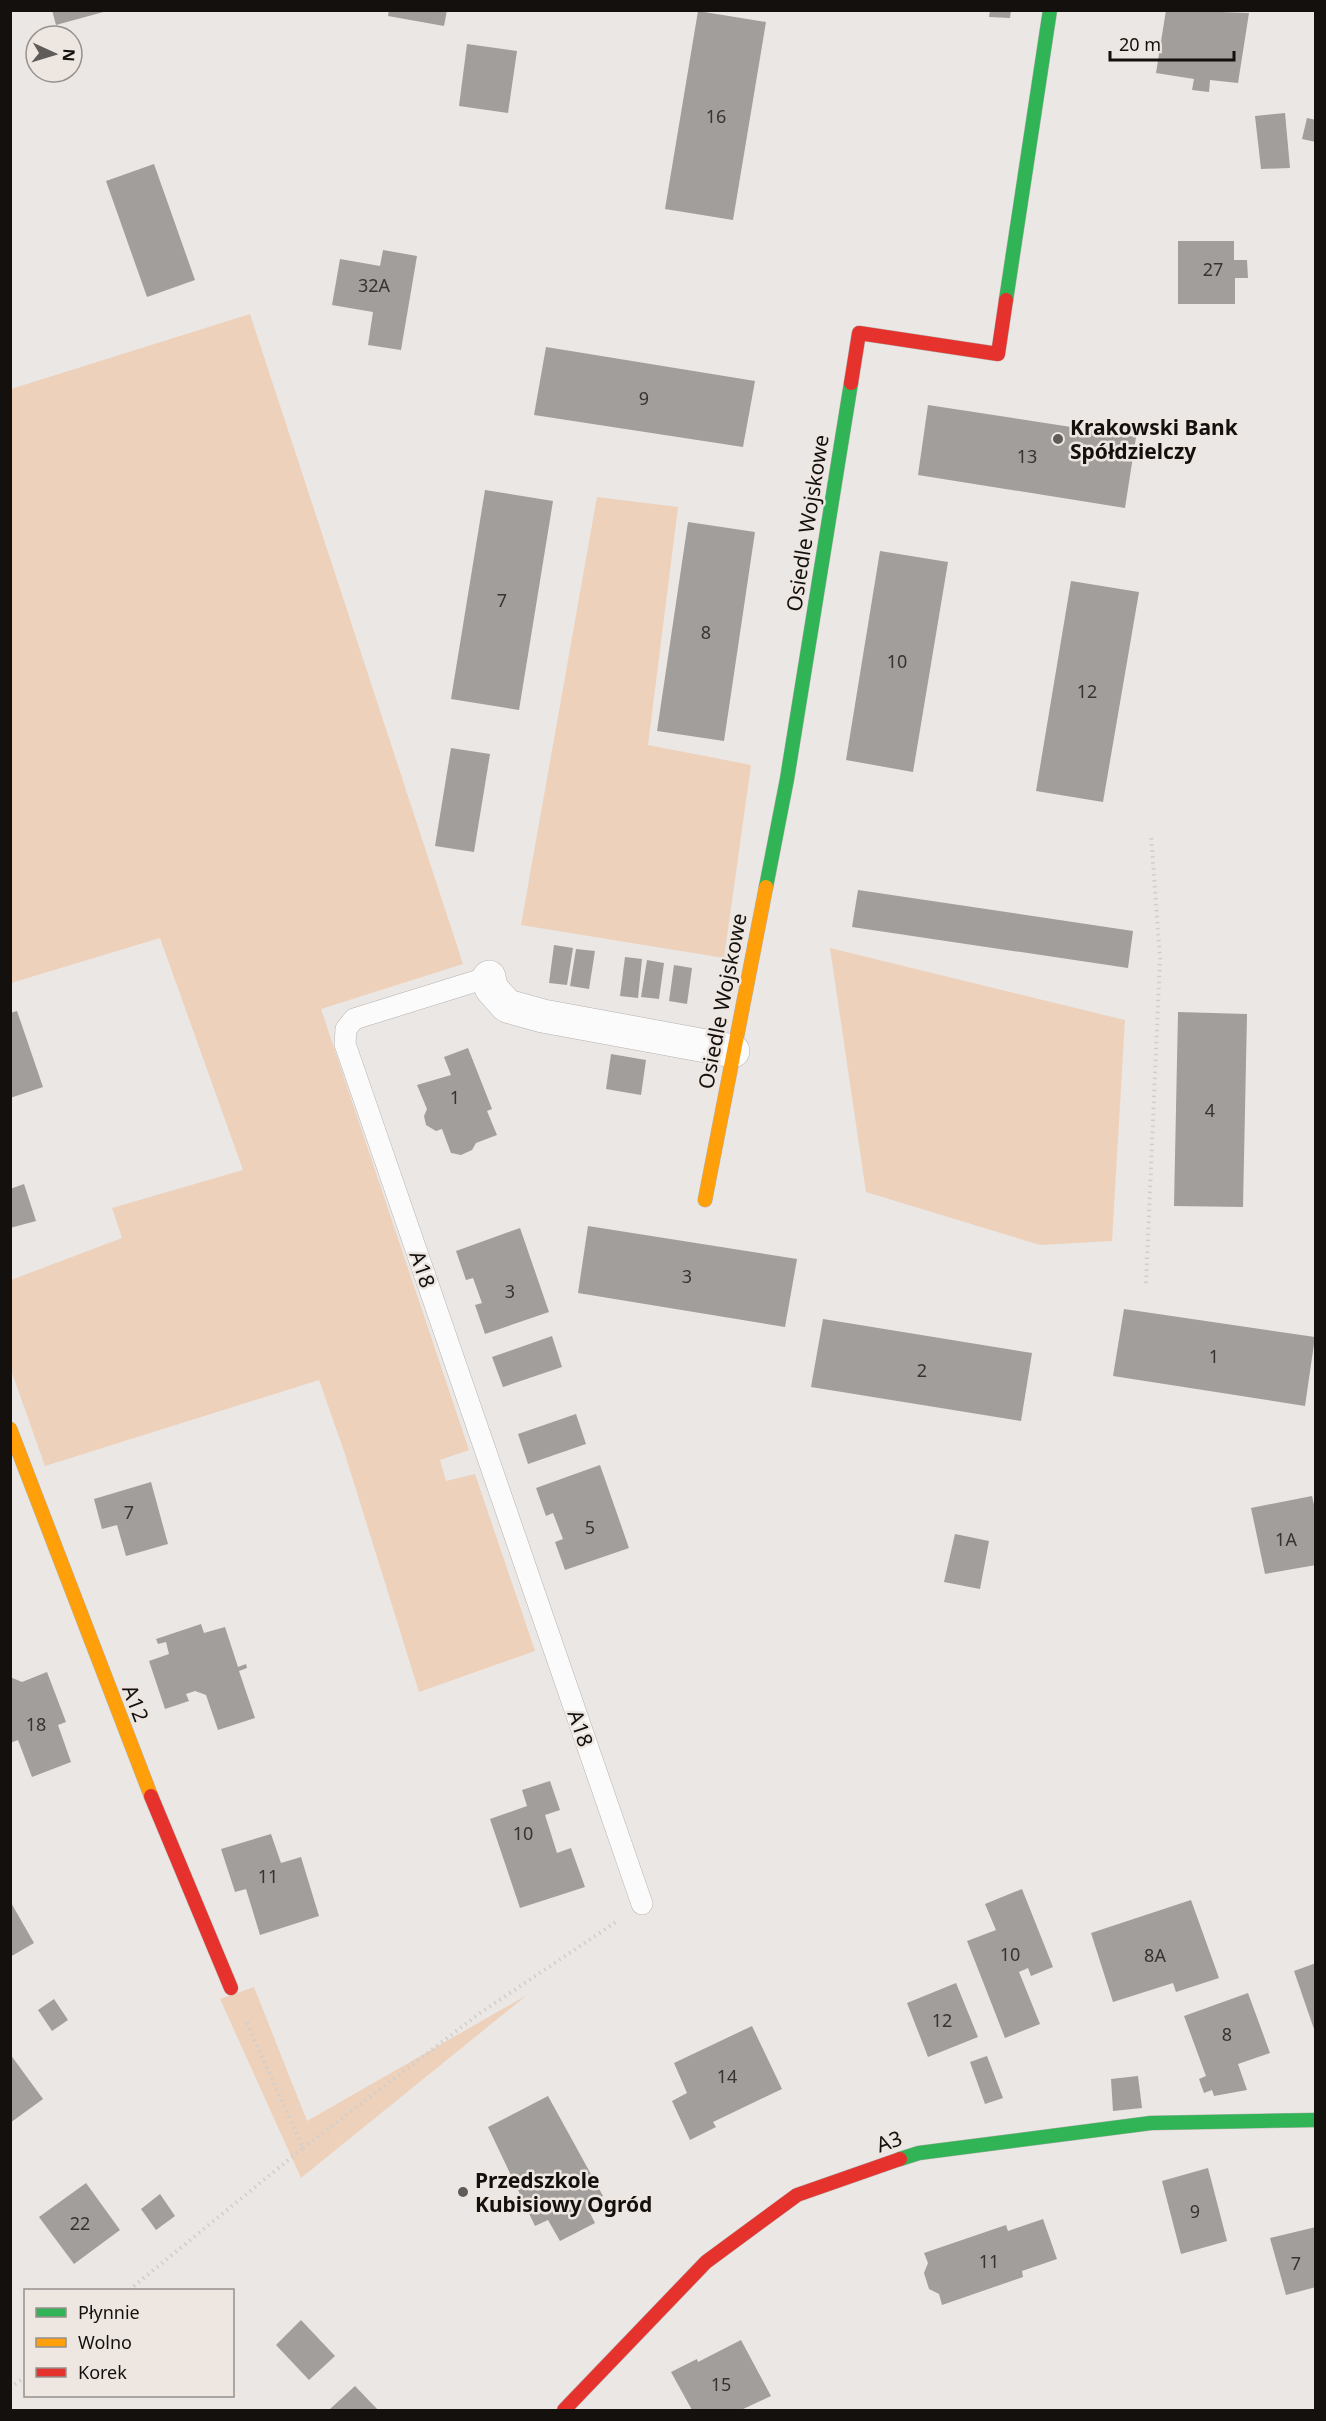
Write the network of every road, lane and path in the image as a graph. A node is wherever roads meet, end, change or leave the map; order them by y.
1 (1050, 10) edge
2 (1151, 834) dead end
3 (489, 977) joint
4 (733, 1051) junction
5 (705, 1200) dead end
6 (1146, 1283) dead end
7 (10, 1429) edge
8 (642, 1904) joint
9 (231, 1988) joint
10 (1316, 2120) edge
11 (303, 2148) junction
12 (130, 2289) edge
13 (24, 2378) edge
14 (10, 2388) edge
15 (564, 2410) edge

1 - 4 street, Osiedle Wojskowe
2 - 6 path
3 - 4 street, A18
3 - 8 lane, A18
4 - 5 street, Osiedle Wojskowe
7 - 9 street, A12
8 - 11 path
9 - 11 path
10 - 15 street, A3
11 - 12 path
13 - 14 path

